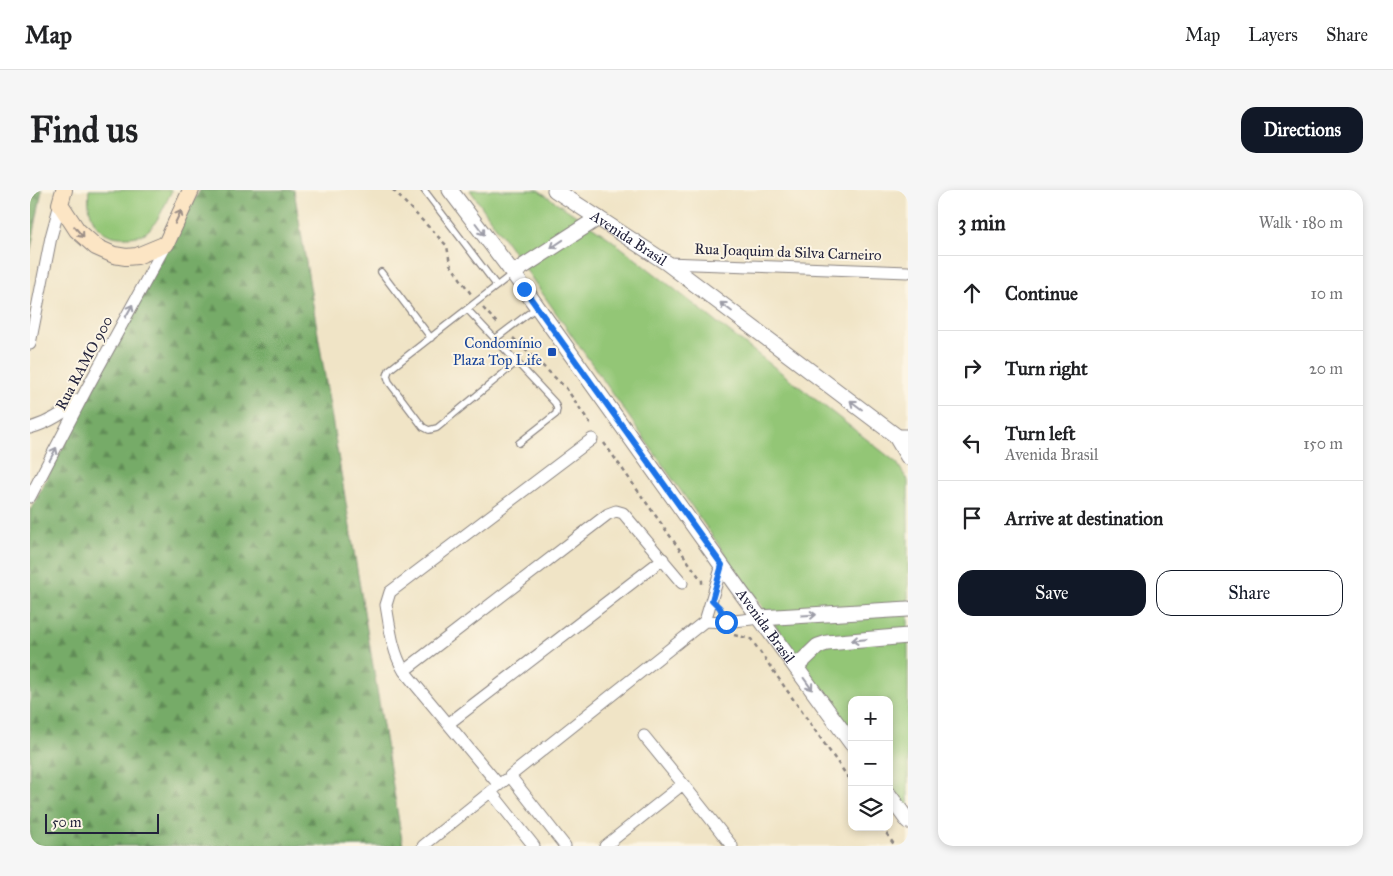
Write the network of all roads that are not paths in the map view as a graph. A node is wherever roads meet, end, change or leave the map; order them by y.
1 (191, 190) edge
2 (424, 190) edge
3 (450, 190) edge
4 (555, 190) edge
5 (62, 197) edge
6 (598, 218) junction
7 (166, 244) junction
8 (667, 263) junction
9 (381, 272) dead end
10 (908, 272) edge
11 (513, 273) junction
12 (497, 286) junction
13 (537, 307) junction
14 (467, 310) junction
15 (431, 338) junction
16 (495, 339) junction
17 (30, 344) edge
18 (517, 362) junction
19 (86, 390) junction
20 (30, 428) edge
21 (901, 435) edge
22 (592, 439) dead end
23 (519, 443) dead end
24 (908, 457) edge
25 (30, 497) edge
26 (663, 559) junction
27 (722, 565) junction
28 (682, 583) dead end
29 (908, 609) edge
30 (760, 618) junction
31 (705, 621) junction
32 (908, 636) edge
33 (796, 667) junction
34 (404, 671) junction
35 (448, 724) junction
36 (644, 736) dead end
37 (850, 741) edge
38 (510, 776) junction
39 (683, 784) junction
40 (495, 788) junction
41 (893, 800) edge
42 (908, 821) edge
43 (423, 846) edge
44 (534, 846) edge
45 (565, 846) edge
46 (605, 846) edge
47 (732, 846) edge

7 -> 1 main road
2 - 12 lane
3 -> 11 street, Avenida Brasil
4 - 6 street, Avenida Brasil
5 -> 7 main road
5 - 17 street
6 - 8 street, Avenida Brasil
6 -> 11 street
19 -> 7 street, Rua RAMO 900
8 - 10 street, Rua Joaquim da Silva Carneiro
21 -> 8 street, Avenida Brasil
9 - 15 lane
11 - 12 lane
11 - 13 street, Avenida Brasil
12 - 14 lane
13 - 16 lane
13 - 27 street, Avenida Brasil
14 - 15 lane
14 - 16 lane
15 - 18 lane
16 - 18 lane
18 - 23 lane
19 - 20 street
25 -> 19 street, Rua RAMO 900
21 - 24 street, Avenida Brasil
22 - 34 street
26 - 28 street
26 - 34 street
26 - 35 street
27 - 30 street, Avenida Brasil
27 - 31 street
30 -> 29 street
30 - 31 street
30 - 33 street, Avenida Brasil
31 - 38 street
32 -> 33 street
33 -> 37 street, Avenida Brasil
34 - 35 street
35 - 40 street
36 - 39 street
38 - 40 street
38 - 45 street
39 - 46 street
39 - 47 street
40 - 43 street
40 - 44 street
41 - 42 street

